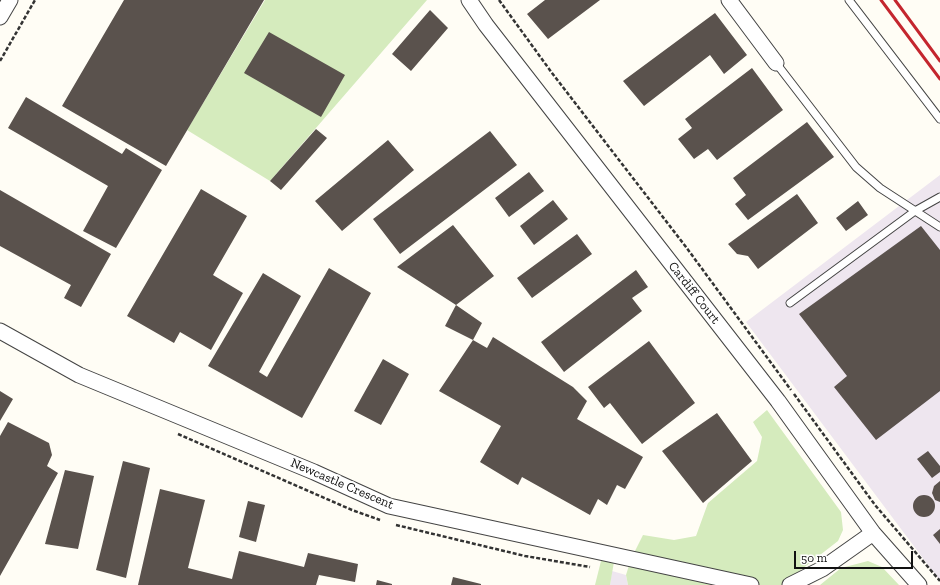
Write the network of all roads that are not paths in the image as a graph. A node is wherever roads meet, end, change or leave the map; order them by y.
1 (10, 0) edge
2 (469, 0) edge
3 (729, 0) edge
4 (849, 0) edge
5 (0, 17) edge
6 (776, 63) joint
7 (940, 119) edge
8 (940, 197) edge
9 (915, 211) junction
10 (940, 227) edge
11 (790, 303) dead end
12 (0, 331) edge
13 (873, 533) junction
14 (751, 585) edge
15 (790, 585) edge
16 (919, 585) edge

1 - 5 street
2 - 13 street, Cardiff Court
3 - 6 street
4 - 7 lane
6 - 9 lane
8 - 9 lane
9 - 10 lane
9 - 11 lane
12 - 14 street, Newcastle Crescent
13 - 15 street
13 - 16 street, Cardiff Court

